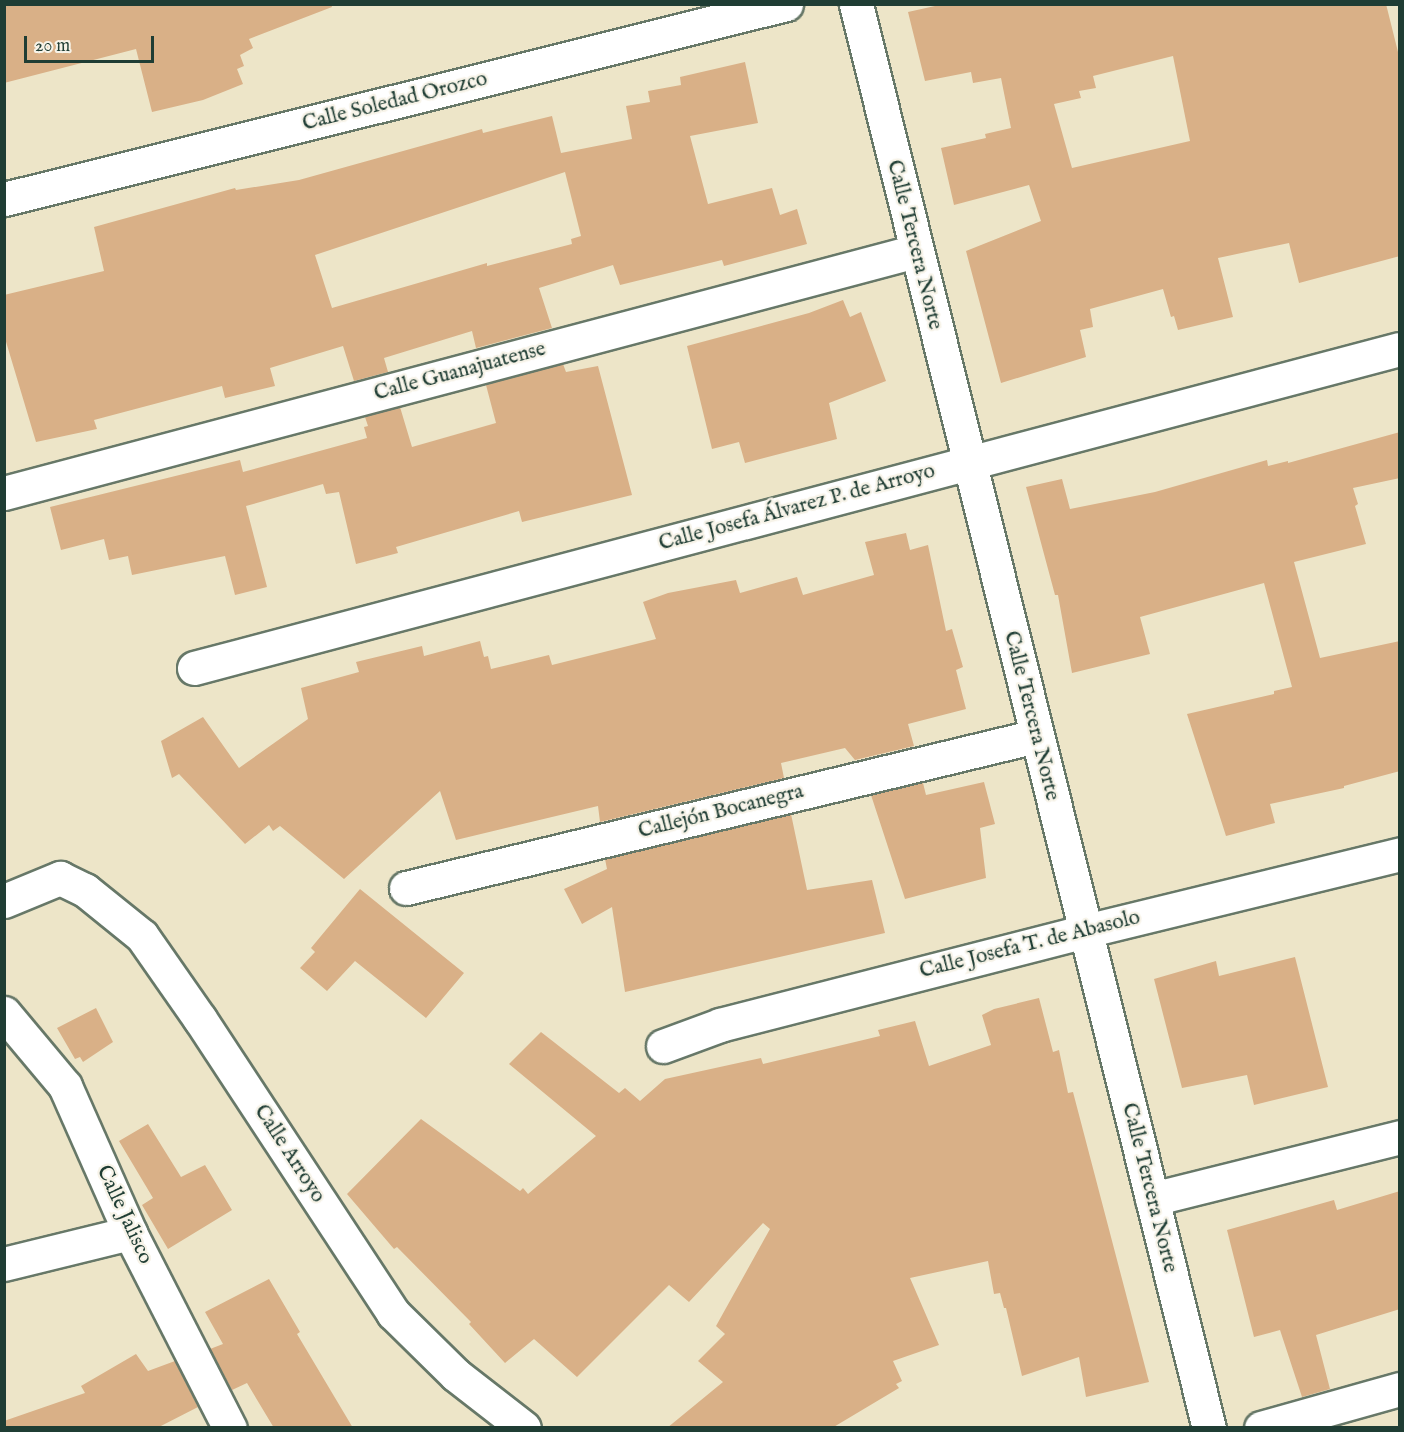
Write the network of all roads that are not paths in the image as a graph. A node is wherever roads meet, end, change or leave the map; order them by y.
1 (786, 4) edge
2 (856, 4) edge
3 (4, 200) edge
4 (916, 251) junction
5 (1400, 349) edge
6 (968, 463) junction
7 (4, 493) edge
8 (194, 668) dead end
9 (1036, 736) junction
10 (1400, 854) edge
11 (406, 888) dead end
12 (4, 901) edge
13 (1085, 931) junction
14 (4, 1013) edge
15 (663, 1046) dead end
16 (1400, 1137) edge
17 (1152, 1199) junction
18 (130, 1233) junction
19 (4, 1264) edge
20 (1400, 1389) edge
21 (230, 1428) edge
22 (524, 1428) edge
23 (1209, 1428) edge
24 (1261, 1428) edge

1 - 3 street, Calle Soledad Orozco
2 - 4 street, Calle Tercera Norte
4 - 6 street, Calle Tercera Norte
4 - 7 street, Calle Guanajuatense
5 - 6 street, Calle Josefa Álvarez P. de Arroyo
6 - 8 street, Calle Josefa Álvarez P. de Arroyo
6 - 9 street, Calle Tercera Norte
9 - 11 street, Callejón Bocanegra
9 - 13 street, Calle Tercera Norte
10 - 13 street, Calle Josefa T. de Abasolo
12 - 22 street, Calle Arroyo
13 - 15 street, Calle Josefa T. de Abasolo
13 - 17 street, Calle Tercera Norte
14 - 18 street, Calle Jalisco
16 - 17 street
17 - 23 street, Calle Tercera Norte
18 - 19 street
18 - 21 street, Calle Jalisco
20 - 24 street

